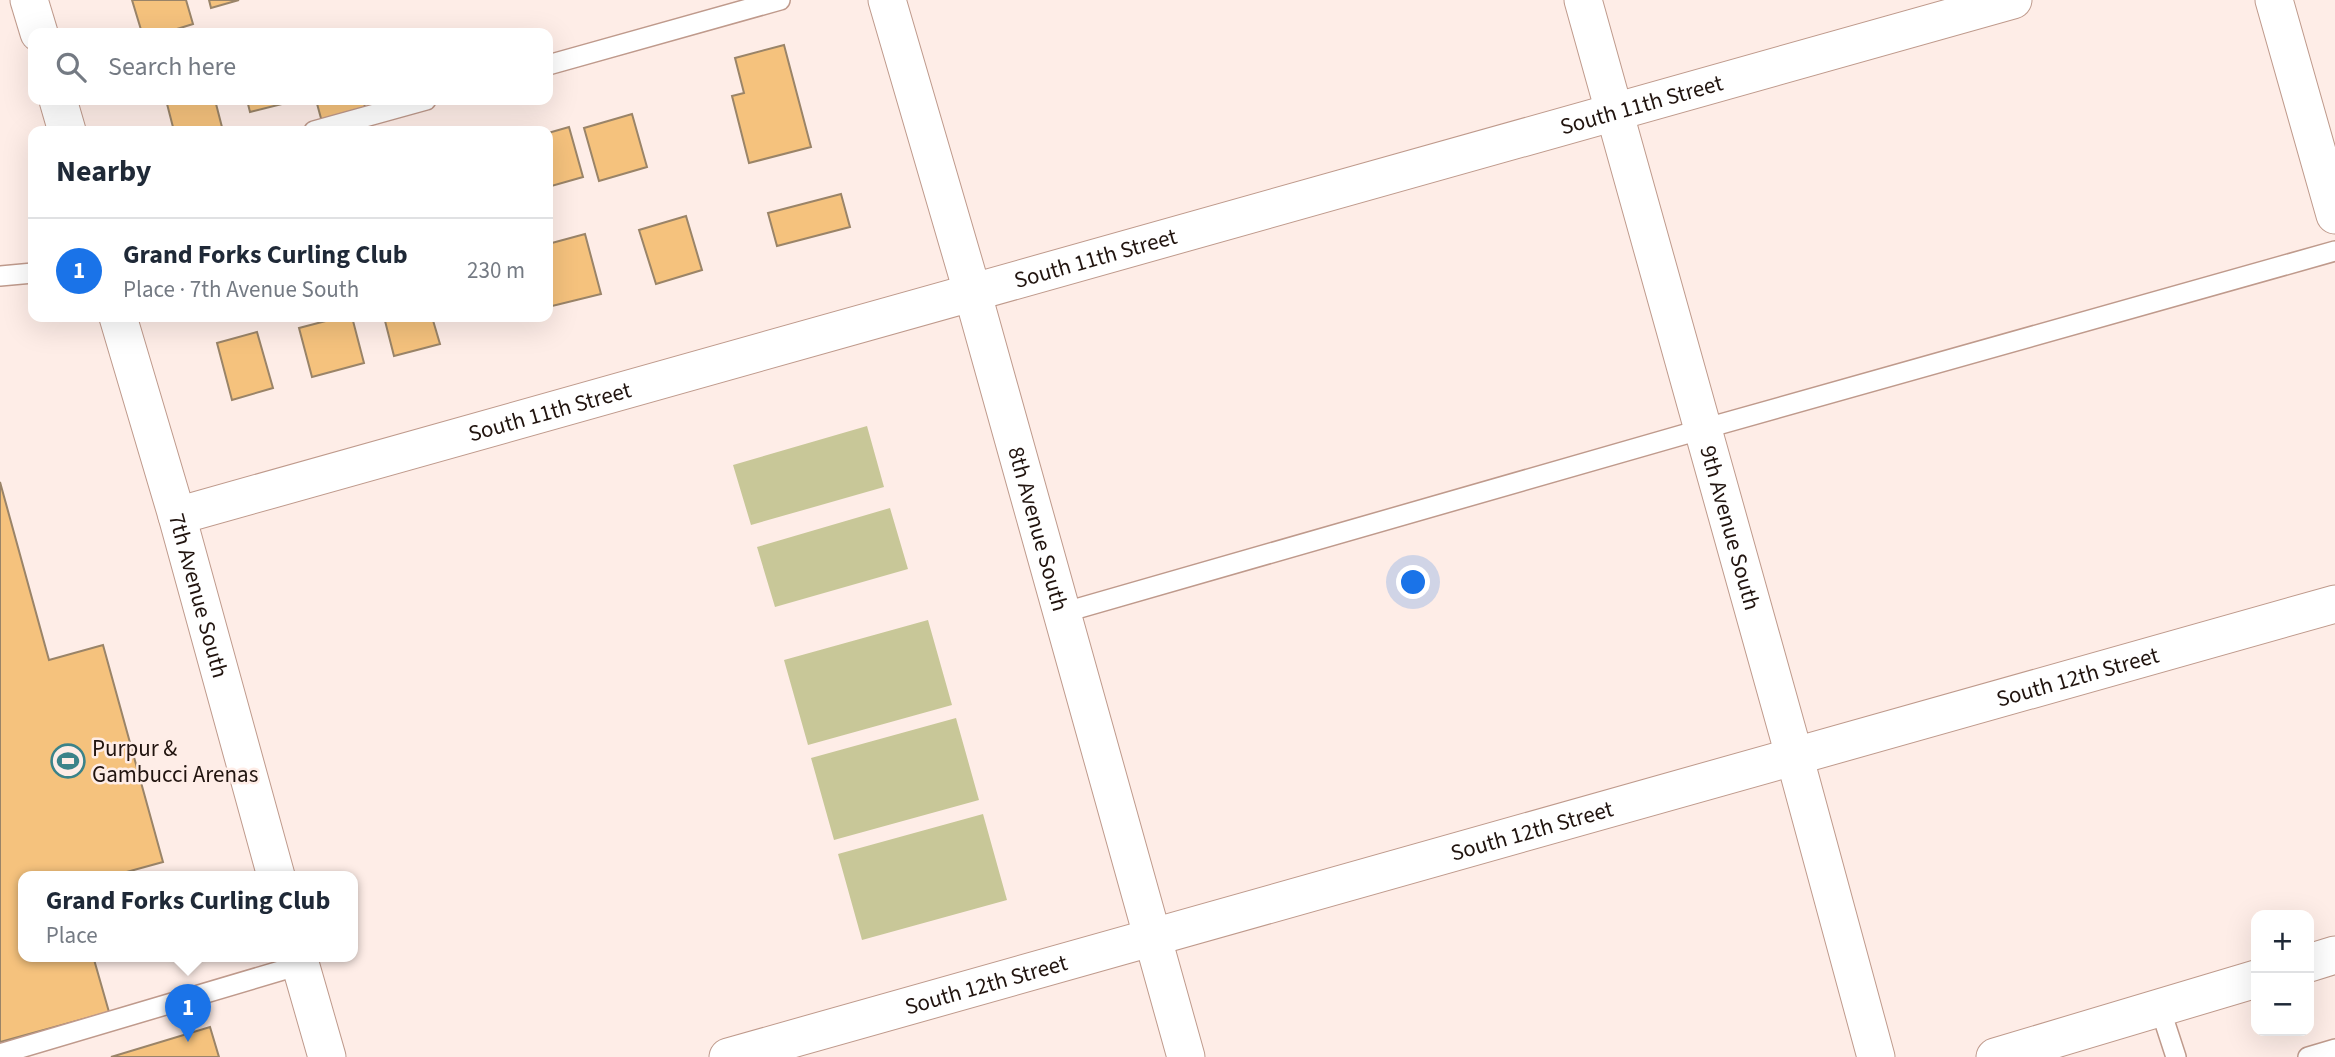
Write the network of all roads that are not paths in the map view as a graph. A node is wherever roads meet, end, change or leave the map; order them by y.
1 (29, 0) edge
2 (780, 0) edge
3 (887, 0) edge
4 (1583, 0) edge
5 (2013, 0) edge
6 (2274, 0) edge
7 (37, 28) edge
8 (553, 64) edge
9 (59, 105) edge
10 (408, 105) edge
11 (1615, 112) junction
12 (66, 126) edge
13 (332, 126) edge
14 (2335, 215) edge
15 (2335, 251) edge
16 (28, 273) edge
17 (0, 276) edge
18 (972, 292) junction
19 (119, 322) edge
20 (1703, 429) junction
21 (177, 516) junction
22 (2335, 604) edge
23 (1062, 613) junction
24 (1794, 755) junction
25 (275, 871) edge
26 (1153, 938) junction
27 (2335, 955) edge
28 (2314, 961) edge
29 (296, 962) edge
30 (299, 962) edge
31 (2251, 980) edge
32 (2160, 1007) junction
33 (2335, 1049) edge
34 (0, 1054) edge
35 (327, 1057) edge
36 (728, 1057) edge
37 (1186, 1057) edge
38 (1876, 1057) edge
39 (1995, 1057) edge
40 (2176, 1057) edge
41 (2308, 1057) edge

1 - 7 street
2 - 8 lane
3 - 18 street, 8th Avenue South
4 - 11 street, 9th Avenue South
5 - 11 street, South 11th Street
6 - 14 street
9 - 12 street
10 - 13 lane
11 - 18 street, South 11th Street
11 - 20 street, 9th Avenue South
15 - 20 lane
16 - 17 lane
18 - 21 street, South 11th Street
18 - 23 street, 8th Avenue South
19 - 21 street, 7th Avenue South
20 - 23 lane
20 - 24 street, 9th Avenue South
21 - 25 street, 7th Avenue South
22 - 24 street, South 12th Street
23 - 26 street, 8th Avenue South
24 - 26 street, South 12th Street
24 - 38 street, 9th Avenue South
26 - 36 street, South 12th Street
26 - 37 street, 8th Avenue South
27 - 28 street
29 - 34 lane
30 - 35 street
31 - 32 street
32 - 39 street
32 - 40 lane
33 - 41 lane

